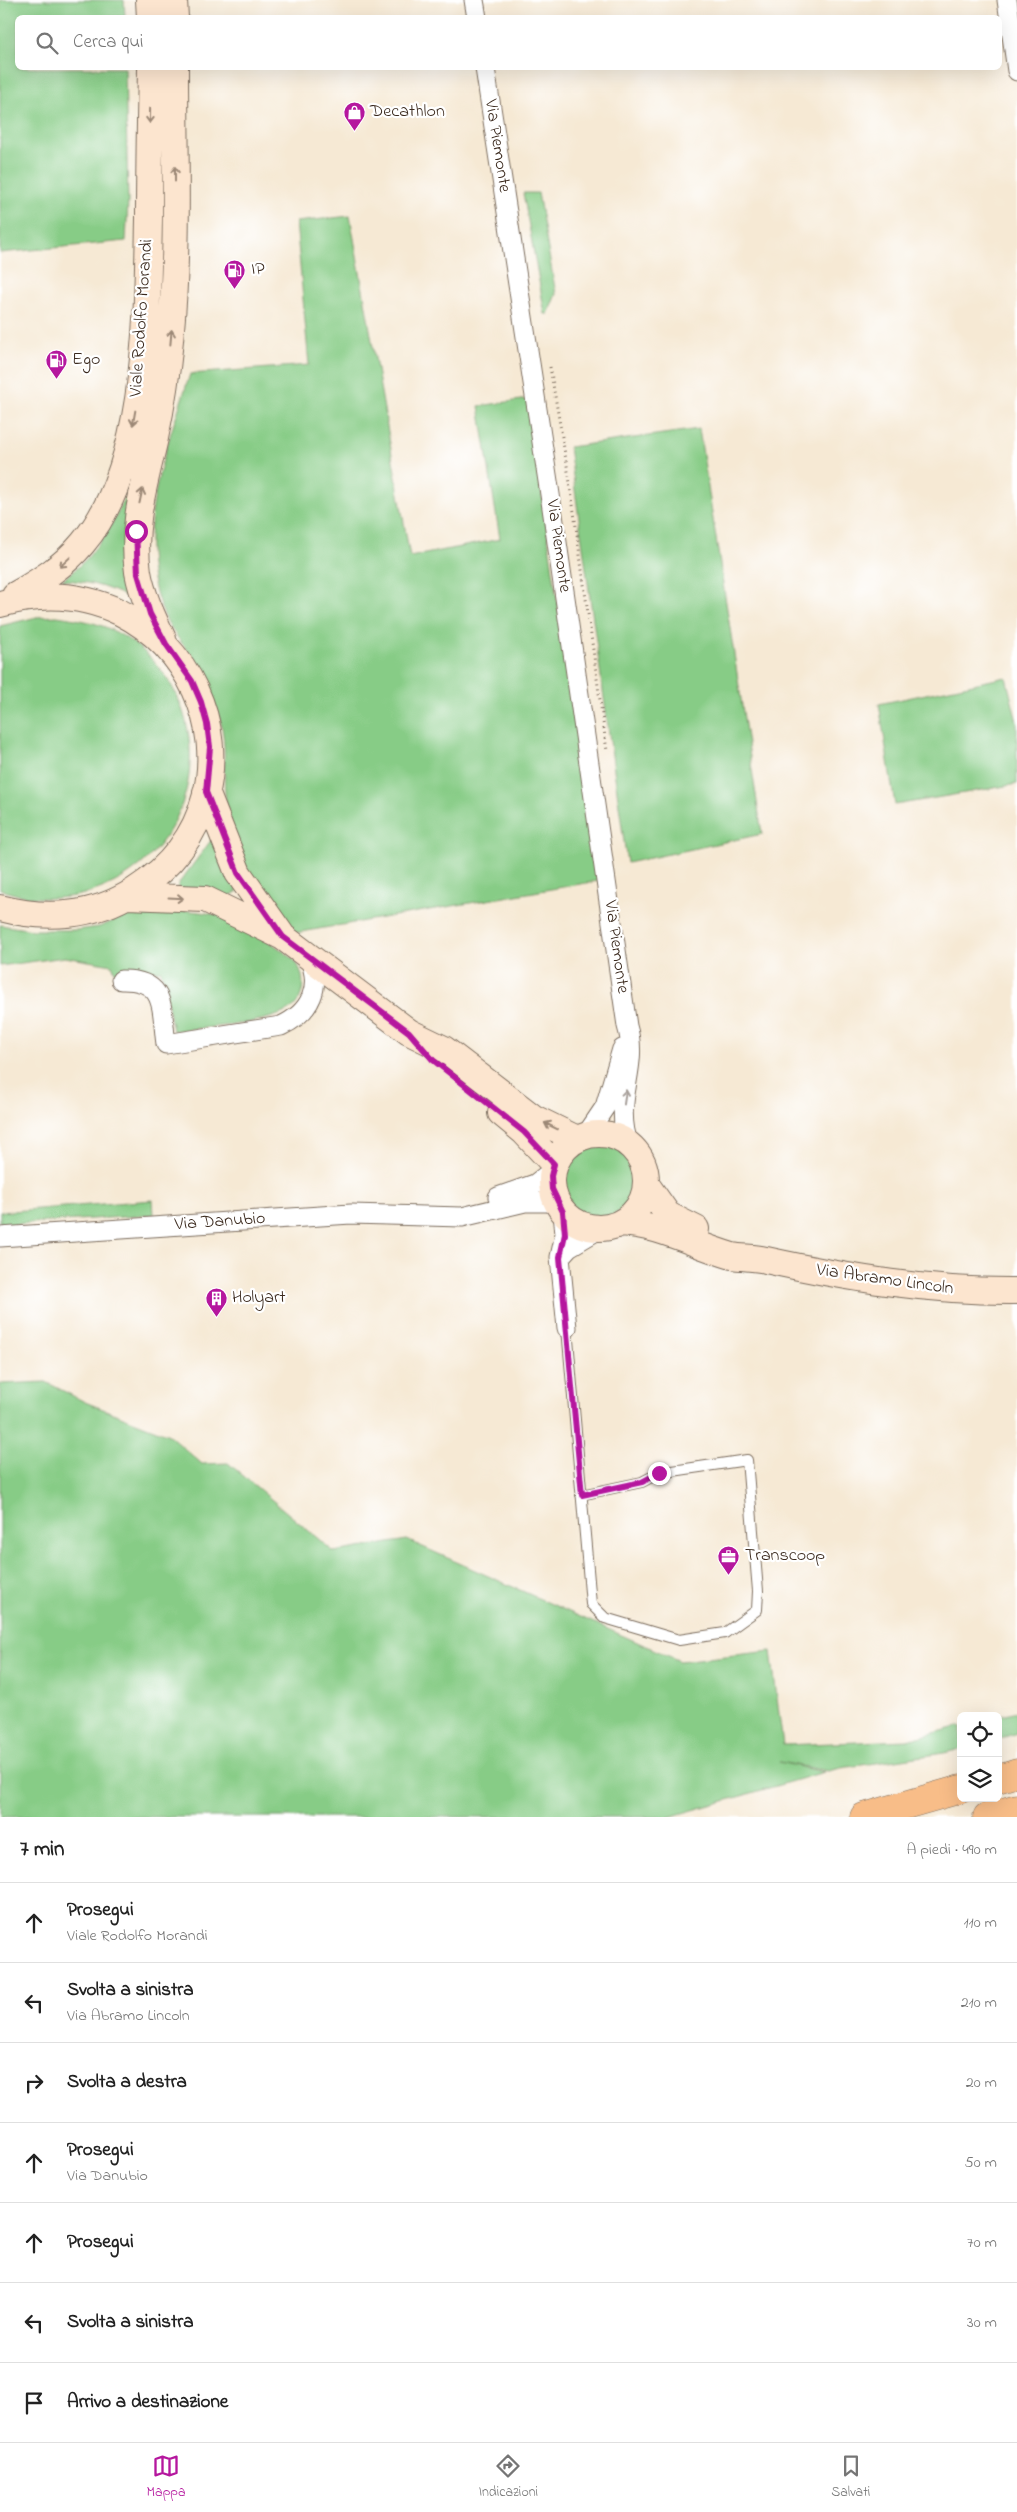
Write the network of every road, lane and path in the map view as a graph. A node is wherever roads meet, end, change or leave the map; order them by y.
1 (149, 0) edge
2 (174, 0) edge
3 (474, 0) edge
4 (1007, 0) edge
5 (150, 15) edge
6 (175, 15) edge
7 (476, 15) edge
8 (151, 70) edge
9 (175, 70) edge
10 (485, 70) edge
11 (1017, 71) edge
12 (0, 604) edge
13 (166, 644) junction
14 (206, 792) junction
15 (127, 896) junction
16 (0, 908) edge
17 (283, 937) junction
18 (308, 956) junction
19 (121, 980) dead end
20 (627, 1026) junction
21 (409, 1032) junction
22 (582, 1137) junction
23 (629, 1145) junction
24 (554, 1167) junction
25 (646, 1184) junction
26 (560, 1207) junction
27 (440, 1217) junction
28 (611, 1225) junction
29 (0, 1237) edge
30 (560, 1257) junction
31 (755, 1257) junction
32 (1017, 1291) edge
33 (567, 1328) joint
34 (582, 1495) junction
35 (1017, 1773) edge
36 (1002, 1778) edge
37 (957, 1790) edge
38 (1017, 1808) edge
39 (864, 1817) edge
40 (987, 1817) edge

1 - 5 street
2 - 6 street
3 - 7 street
4 - 11 street
8 -> 12 street, Viale Rodolfo Morandi
13 -> 9 street, Viale Rodolfo Morandi
10 - 20 street, Via Piemonte
12 - 13 street, Viale Rodolfo Morandi
13 - 14 street, Viale Rodolfo Morandi
14 - 15 street, Viale Rodolfo Morandi
14 - 17 street
15 - 16 street, Viale Rodolfo Morandi
15 -> 17 street
17 - 18 street
18 - 19 street
18 - 21 street
20 - 22 street, Via Piemonte
23 -> 20 street, Via Piemonte
22 -> 21 street
21 - 24 street
22 - 23 street
22 - 24 street
23 - 25 street
24 - 26 street
24 - 27 street, Via Danubio
25 - 28 street
25 - 31 street, Via Abramo Lincoln
26 - 27 street, Via Danubio
26 - 28 street
26 - 30 street
27 - 29 street, Via Danubio
28 - 30 street
28 - 31 street, Via Abramo Lincoln
30 - 33 street
31 - 32 street, Via Abramo Lincoln
33 - 34 lane
34 - 34 lane
35 - 36 highway
37 - 39 highway
38 - 40 highway

